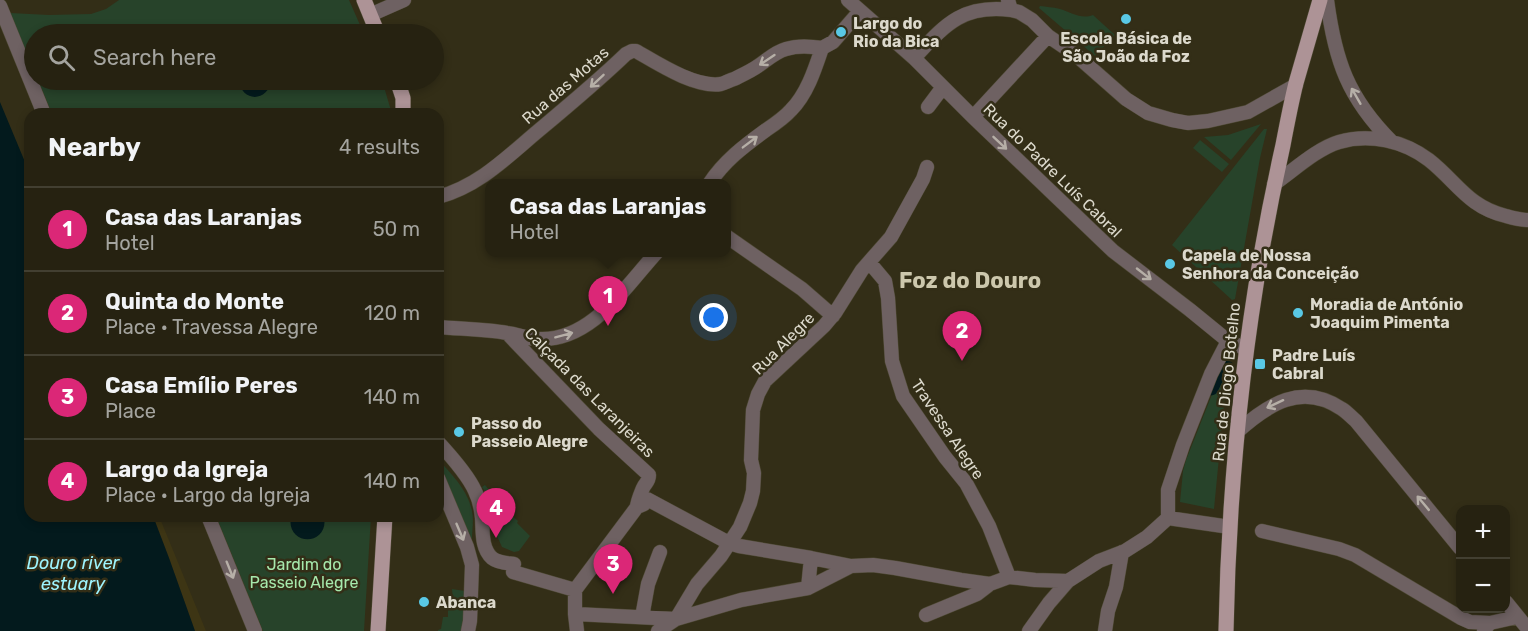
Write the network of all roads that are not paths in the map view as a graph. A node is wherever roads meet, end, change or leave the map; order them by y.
1 (364, 0) edge
2 (404, 0) edge
3 (848, 0) edge
4 (1320, 0) edge
5 (1327, 0) edge
6 (1010, 5) edge
7 (0, 6) edge
8 (860, 11) junction
9 (370, 15) junction
10 (374, 24) edge
11 (1048, 36) junction
12 (822, 48) junction
13 (914, 58) junction
14 (24, 65) edge
15 (1296, 84) junction
16 (943, 87) junction
17 (34, 90) edge
18 (400, 90) edge
19 (928, 107) dead end
20 (42, 108) edge
21 (403, 108) edge
22 (973, 117) junction
23 (1392, 142) junction
24 (927, 167) dead end
25 (712, 179) edge
26 (1274, 184) junction
27 (444, 195) edge
28 (1528, 220) edge
29 (731, 239) edge
30 (653, 257) edge
31 (869, 262) junction
32 (833, 316) junction
33 (444, 328) edge
34 (507, 333) junction
35 (1228, 341) junction
36 (1246, 349) junction
37 (1237, 432) junction
38 (444, 450) edge
39 (444, 492) edge
40 (637, 507) junction
41 (1168, 518) junction
42 (210, 522) edge
43 (384, 522) edge
44 (1230, 527) junction
45 (1262, 531) dead end
46 (1456, 542) edge
47 (729, 543) junction
48 (660, 552) dead end
49 (1122, 552) junction
50 (811, 558) junction
51 (851, 566) junction
52 (1009, 577) junction
53 (1068, 581) junction
54 (990, 584) junction
55 (808, 588) junction
56 (575, 590) junction
57 (1510, 608) edge
58 (575, 614) junction
59 (926, 615) dead end
60 (642, 617) junction
61 (1517, 617) junction
62 (676, 619) junction
63 (1486, 627) edge
64 (1528, 629) edge
65 (255, 631) edge
66 (378, 631) edge
67 (468, 631) edge
68 (577, 631) edge
69 (658, 631) edge
70 (1029, 631) edge
71 (1105, 631) edge
72 (1226, 631) edge

1 - 9 main road
2 - 9 street
3 - 8 street, Rua do Padre Luís Cabral
4 - 15 main road, Rua de Diogo Botelho
23 -> 5 street
6 - 11 street
6 - 13 street
7 - 14 street
8 - 12 street
8 - 13 street, Rua do Padre Luís Cabral
9 - 10 main road
11 - 15 street
11 - 22 street
25 -> 12 street
12 -> 27 street, Rua das Motas
13 - 16 street, Rua do Padre Luís Cabral
15 - 26 main road, Rua de Diogo Botelho
16 - 19 street
16 - 22 street, Rua do Padre Luís Cabral
17 - 20 street
18 - 21 main road
22 -> 35 street, Rua do Padre Luís Cabral
23 - 26 street
23 - 28 street
24 - 31 street, Rua Alegre
26 - 36 main road, Rua de Diogo Botelho
29 - 32 street
34 -> 30 street
31 - 32 street, Rua Alegre
31 - 52 street, Travessa Alegre
32 - 47 street, Rua Alegre
33 - 34 street
34 - 40 street, Calçada das Laranjeiras
35 - 36 street, Rua do Padre Luís Cabral
35 - 41 street
36 - 37 main road, Rua de Diogo Botelho
37 - 44 main road, Rua de Diogo Botelho
46 -> 37 street
38 - 56 street
39 -> 67 street
40 - 47 street
40 - 56 street
41 - 44 street
41 - 49 street
42 -> 65 street
43 - 66 main road
44 - 72 main road, Rua de Diogo Botelho
45 - 63 street
47 - 50 street
47 - 62 street, Rua Alegre
48 - 60 street
49 - 53 street
49 - 71 street
50 - 51 street
50 - 55 street
51 - 54 street
51 - 55 street
52 - 53 street
52 - 54 street
53 - 70 street
54 - 59 street
55 - 62 street
56 - 58 street
57 - 61 street
58 - 60 street
58 - 68 street
60 - 62 street
61 - 63 street
61 - 64 street
62 - 69 street

